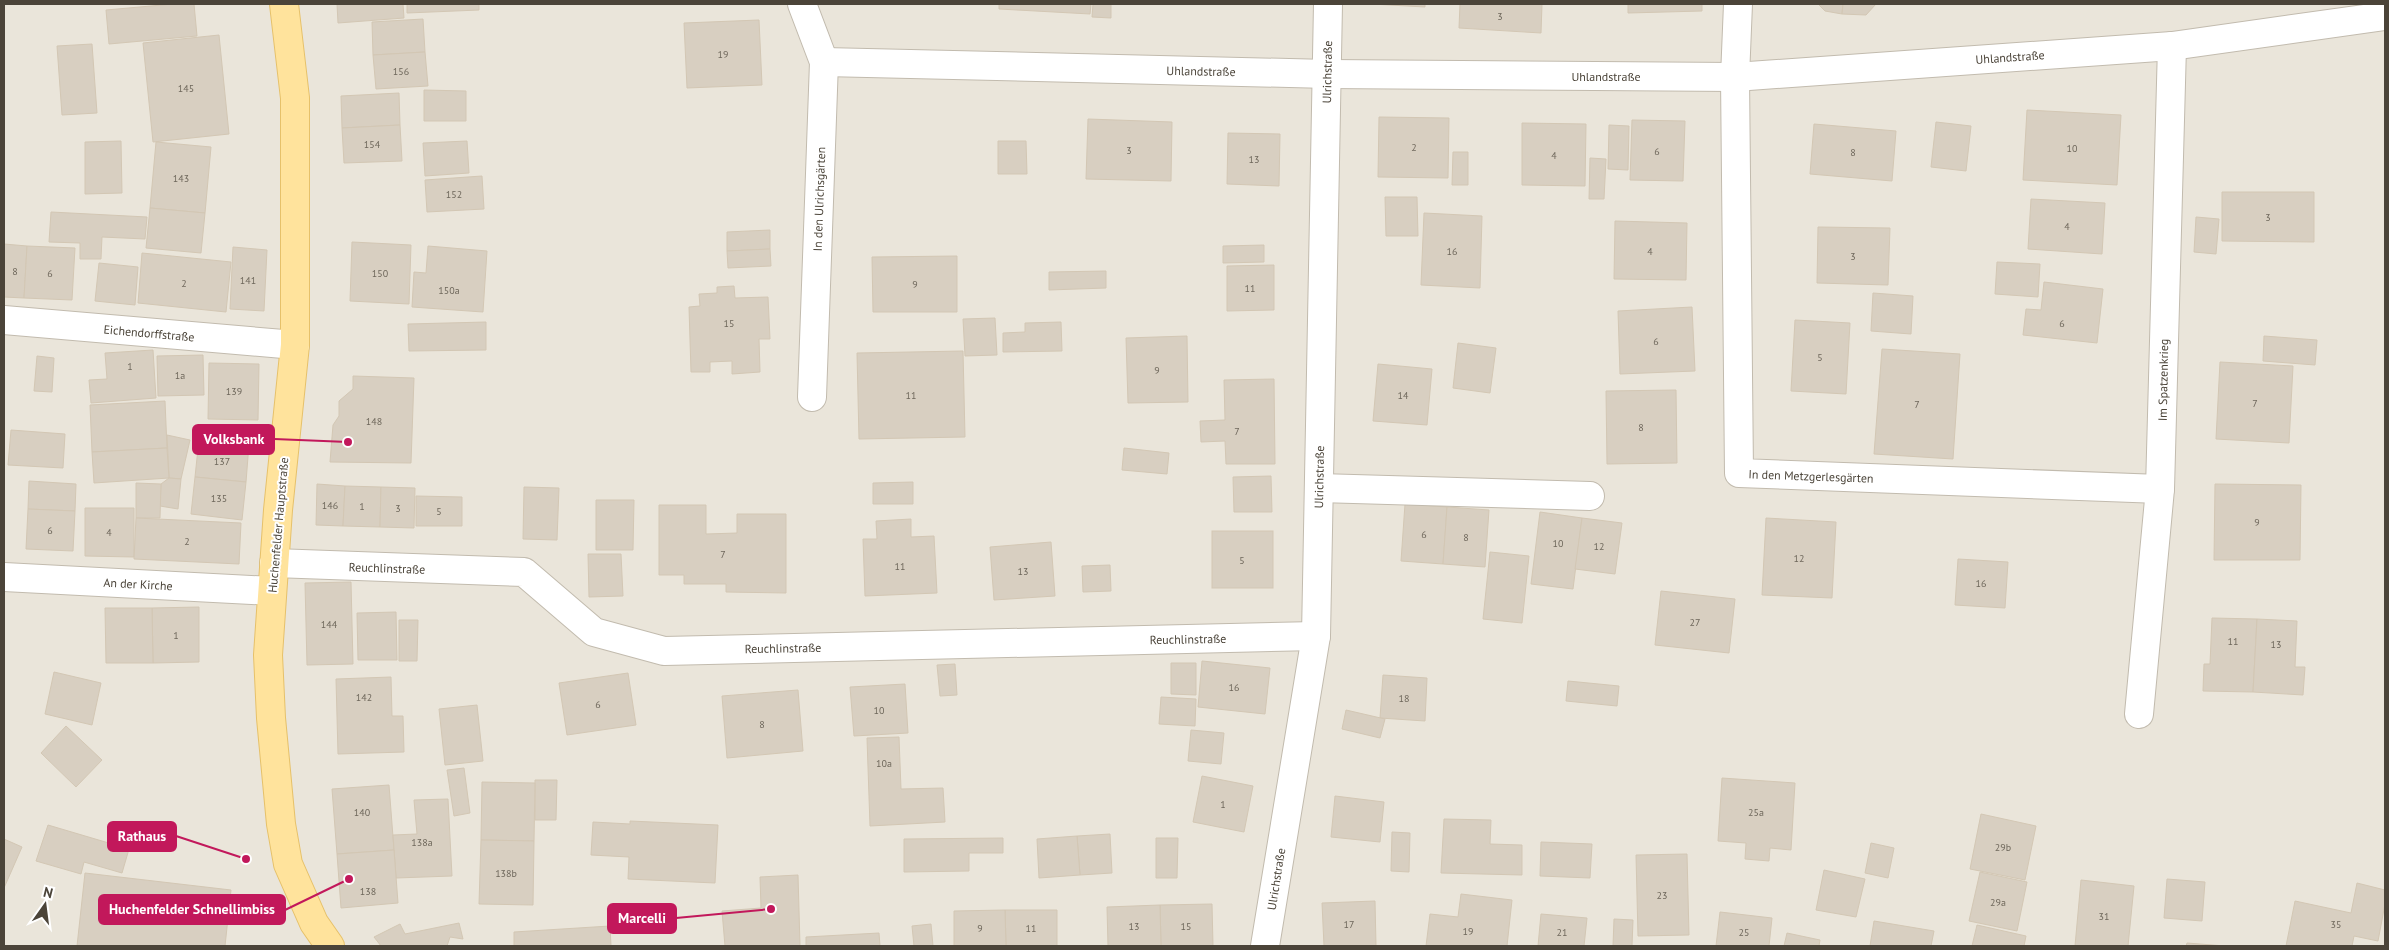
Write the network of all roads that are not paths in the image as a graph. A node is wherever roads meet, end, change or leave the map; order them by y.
1 (284, 4) edge
2 (802, 4) edge
3 (1328, 4) edge
4 (1738, 4) edge
5 (2385, 16) edge
6 (2172, 46) junction
7 (824, 62) junction
8 (1328, 74) junction
9 (1734, 77) junction
10 (4, 320) edge
11 (295, 345) junction
12 (812, 398) dead end
13 (1319, 488) junction
14 (2160, 489) junction
15 (1590, 496) dead end
16 (274, 563) junction
17 (4, 577) edge
18 (272, 591) junction
19 (1316, 636) junction
20 (2139, 714) dead end
21 (330, 946) edge
22 (1265, 946) edge

1 - 11 main road, Huchenfelder Hauptstraße
2 - 7 street, In den Ulrichsgärten
3 - 8 street, Ulrichstraße
4 - 9 street
5 - 6 street, Uhlandstraße
6 - 9 street, Uhlandstraße
6 - 14 street, Im Spatzenkrieg
7 - 8 street, Uhlandstraße
7 - 12 street, In den Ulrichsgärten
8 - 9 street, Uhlandstraße
8 - 13 street, Ulrichstraße
9 - 14 street, In den Metzgerlesgärten
10 - 11 street, Eichendorffstraße
11 - 16 main road, Huchenfelder Hauptstraße
13 - 15 street
13 - 19 street, Ulrichstraße
14 - 20 street, Im Spatzenkrieg
16 - 18 main road, Huchenfelder Hauptstraße
16 - 19 street, Reuchlinstraße
17 - 18 street, An der Kirche
18 - 21 main road, Huchenfelder Hauptstraße
19 - 22 street, Ulrichstraße

